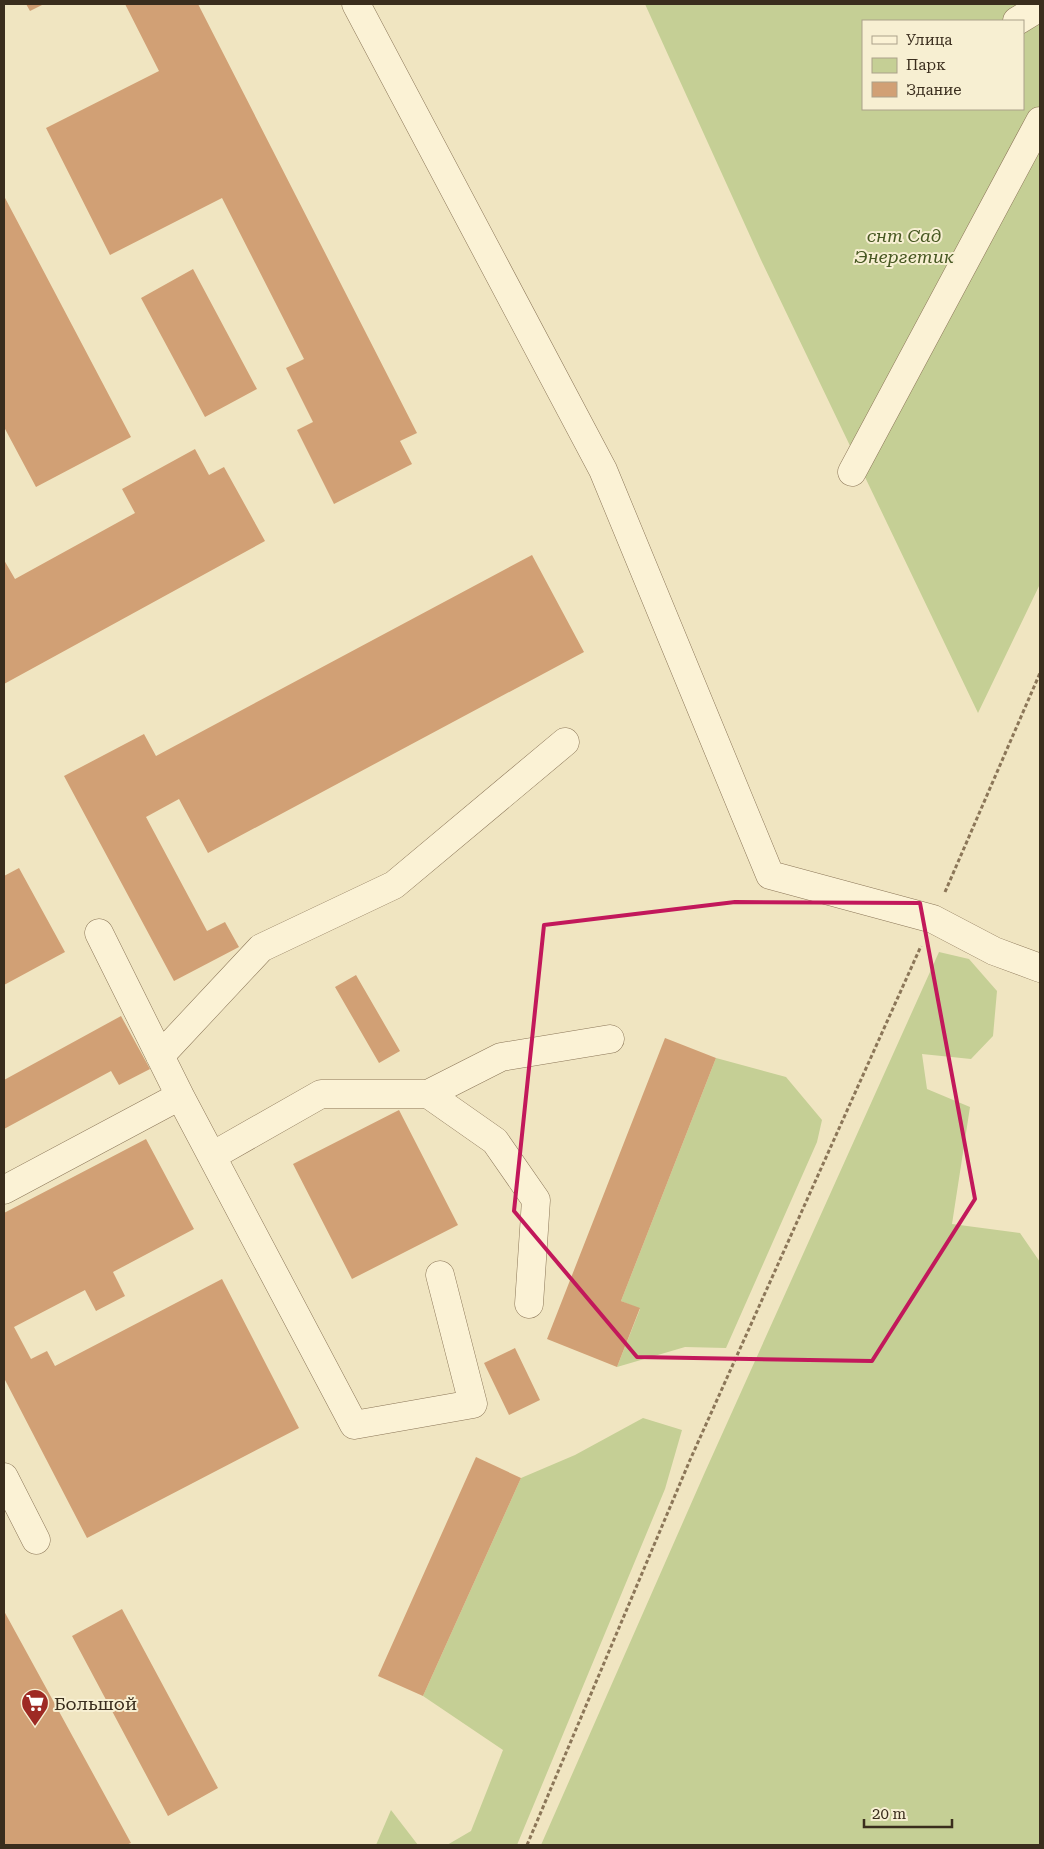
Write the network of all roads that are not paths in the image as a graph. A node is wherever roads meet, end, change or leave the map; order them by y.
1 (356, 4) edge
2 (1040, 7) edge
3 (1019, 20) edge
4 (1040, 121) edge
5 (852, 472) dead end
6 (565, 742) dead end
7 (98, 933) dead end
8 (1040, 968) edge
9 (610, 1039) dead end
10 (160, 1056) junction
11 (428, 1094) junction
12 (180, 1096) junction
13 (212, 1156) junction
14 (4, 1190) edge
15 (440, 1275) dead end
16 (529, 1304) dead end
17 (4, 1477) edge
18 (36, 1540) dead end

1 - 8 street
2 - 3 street
4 - 5 street
6 - 10 street
7 - 10 street
9 - 11 street
10 - 12 street
11 - 13 street
11 - 16 street
12 - 13 street
12 - 14 street
13 - 15 street
17 - 18 street

